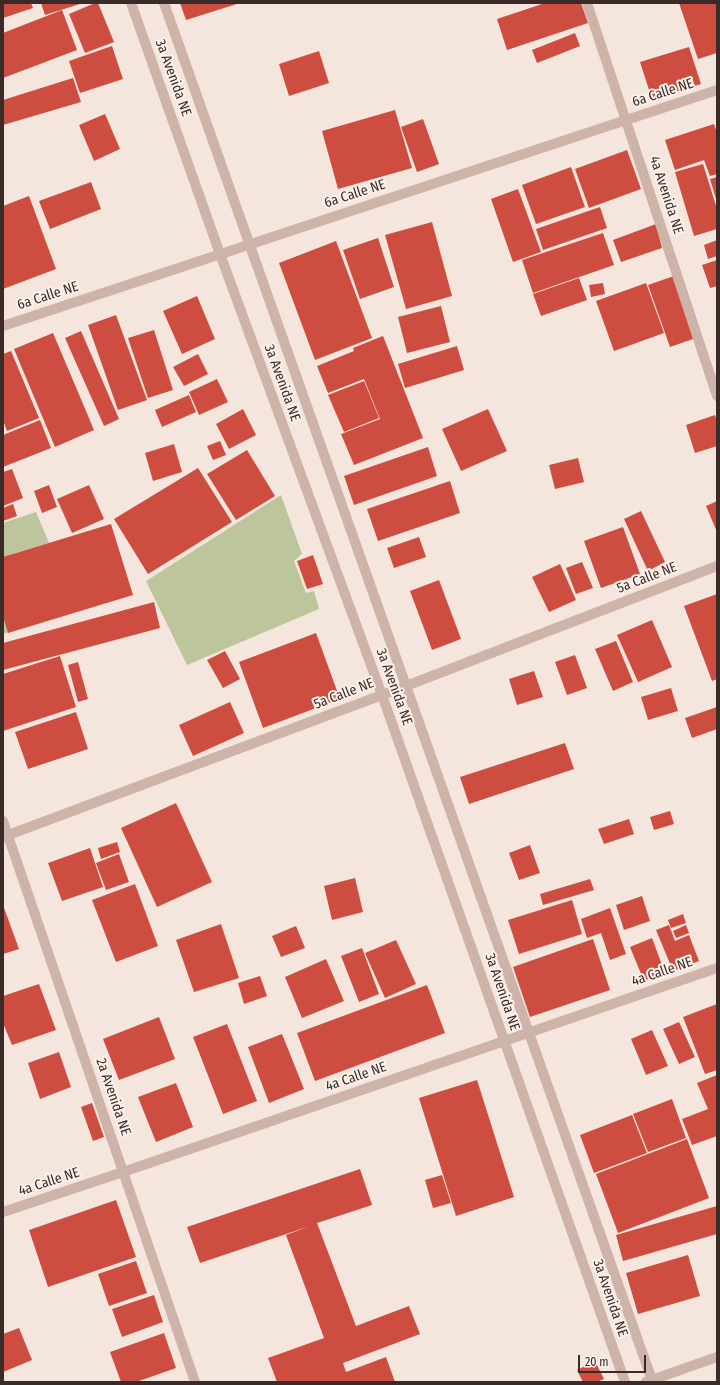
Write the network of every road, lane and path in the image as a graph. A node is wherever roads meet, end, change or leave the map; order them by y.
1 (131, 3) edge
2 (164, 3) edge
3 (587, 3) edge
4 (717, 90) edge
5 (626, 120) junction
6 (249, 243) junction
7 (220, 254) junction
8 (3, 326) edge
9 (717, 396) edge
10 (717, 566) edge
11 (406, 686) junction
12 (382, 695) junction
13 (3, 821) edge
14 (6, 836) edge
15 (717, 968) edge
16 (529, 1033) junction
17 (505, 1041) junction
18 (123, 1172) junction
19 (3, 1212) edge
20 (717, 1357) edge
21 (649, 1381) edge
22 (195, 1382) edge
23 (625, 1382) edge

1 - 7 street, 3a Avenida NE
2 - 6 street
3 - 5 street, 4a Avenida NE
4 - 5 street, 6a Calle NE
5 - 6 street, 6a Calle NE
5 - 9 street, 4a Avenida NE
6 - 7 street, 6a Calle NE
6 - 11 street
7 - 8 street, 6a Calle NE
7 - 12 street, 3a Avenida NE
10 - 11 street, 5a Calle NE
11 - 12 street, 5a Calle NE
11 - 16 street
12 - 14 street, 5a Calle NE
12 - 17 street, 3a Avenida NE
13 - 14 street, 2a Avenida NE
14 - 18 street, 2a Avenida NE
15 - 16 street, 4a Calle NE
16 - 17 street, 4a Calle NE
16 - 21 street
17 - 18 street, 4a Calle NE
17 - 23 street, 3a Avenida NE
18 - 19 street, 4a Calle NE
18 - 22 street, 2a Avenida NE
20 - 21 street

